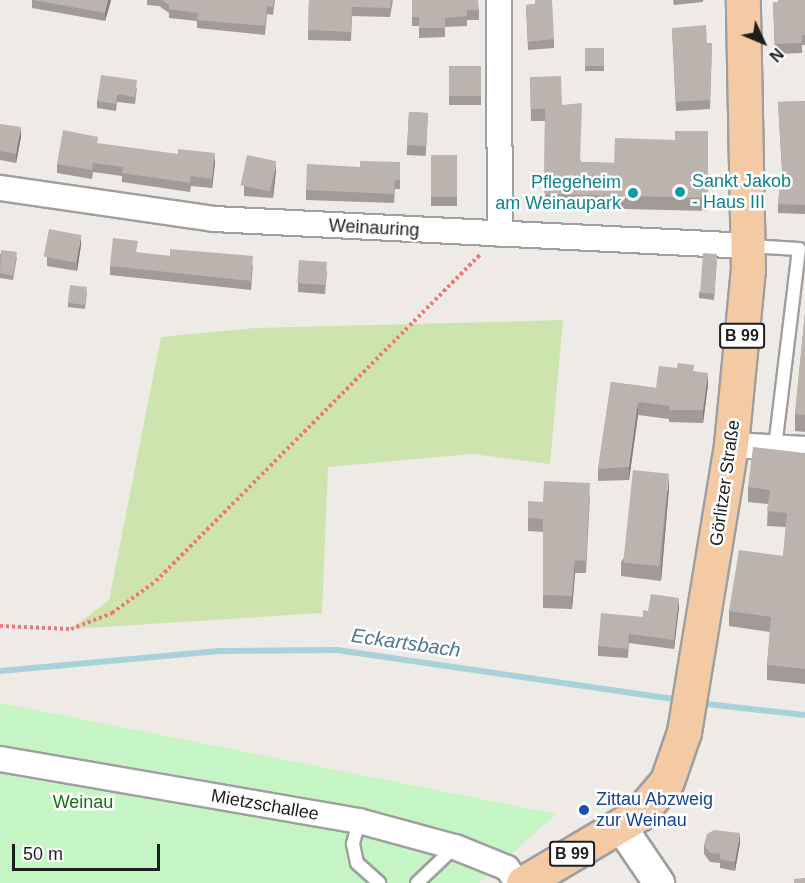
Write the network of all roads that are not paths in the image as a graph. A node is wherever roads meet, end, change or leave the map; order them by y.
1 (499, 0) edge
2 (742, 0) edge
3 (0, 188) edge
4 (500, 234) junction
5 (749, 246) junction
6 (731, 445) junction
7 (775, 447) junction
8 (805, 449) edge
9 (0, 759) edge
10 (359, 821) junction
11 (621, 827) junction
12 (455, 847) junction
13 (379, 883) edge
14 (417, 883) edge
15 (518, 883) edge
16 (523, 883) edge
17 (659, 883) edge

1 - 4 street
2 - 5 main road, Görlitzer Straße / B 99
3 - 4 street, Weinauring
4 - 5 street, Weinauring
5 - 6 main road, Görlitzer Straße / B 99
5 - 7 lane
6 - 7 street
6 - 11 main road, Görlitzer Straße / B 99
7 - 8 street
9 - 10 street, Mietzschallee
10 - 12 street, Mietzschallee
10 - 13 lane
11 - 16 main road, Görlitzer Straße / B 99
11 - 17 street
12 - 14 lane
12 - 15 street, Mietzschallee

